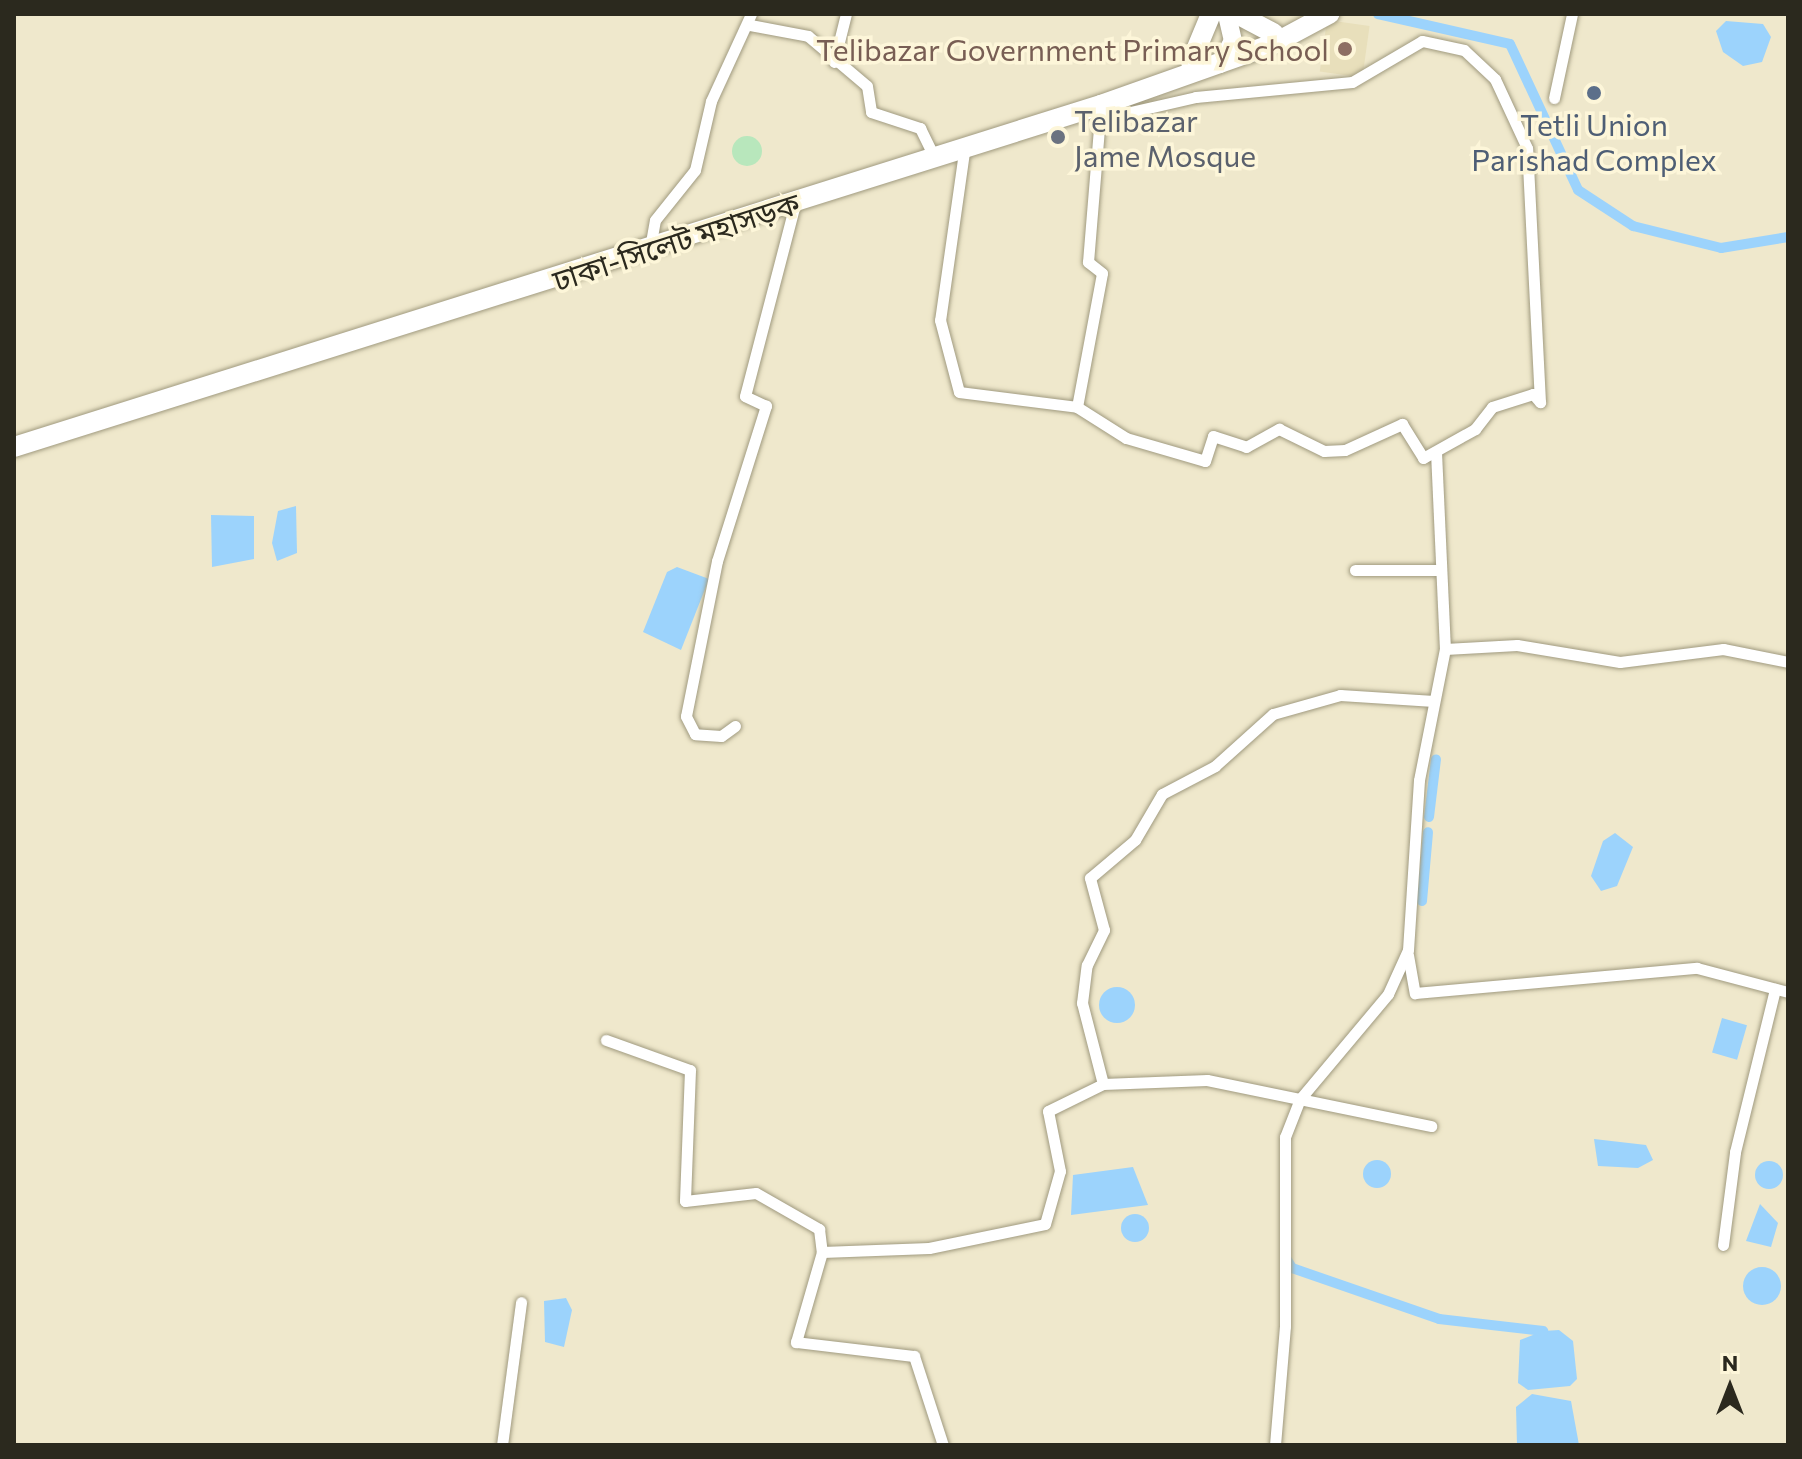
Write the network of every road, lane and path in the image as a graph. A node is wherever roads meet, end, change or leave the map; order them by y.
1 (846, 14) edge
2 (1211, 14) edge
3 (1218, 14) edge
4 (1227, 14) edge
5 (1237, 14) edge
6 (1329, 14) edge
7 (1572, 14) edge
8 (751, 19) edge
9 (1287, 31) junction
10 (1232, 56) junction
11 (834, 62) junction
12 (1191, 62) junction
13 (1554, 98) dead end
14 (1101, 105) junction
15 (1016, 128) junction
16 (965, 144) junction
17 (933, 155) junction
18 (795, 204) junction
19 (650, 248) junction
20 (1077, 407) junction
21 (14, 447) edge
22 (1436, 452) junction
23 (1355, 570) dead end
24 (1439, 570) junction
25 (1445, 649) junction
26 (1788, 662) edge
27 (1434, 701) junction
28 (735, 726) dead end
29 (1408, 950) junction
30 (1775, 989) junction
31 (1788, 992) edge
32 (606, 1040) dead end
33 (1103, 1084) junction
34 (1300, 1099) junction
35 (1431, 1126) dead end
36 (1723, 1245) dead end
37 (822, 1252) junction
38 (521, 1302) dead end
39 (502, 1445) edge
40 (943, 1445) edge
41 (1275, 1445) edge

1 - 11 street
2 - 12 highway
3 - 10 main road
4 - 10 main road
5 - 9 highway
6 - 9 highway
7 - 13 street
8 - 11 street
8 - 19 street
9 - 10 highway
10 - 12 highway
10 - 14 highway, ঢাকা-সিলেট মহাসড়ক
11 - 17 street
12 - 15 highway
14 - 15 highway, ঢাকা-সিলেট মহাসড়ক
14 - 20 street
14 - 22 street
15 - 16 highway, ঢাকা-সিলেট মহাসড়ক
16 - 17 highway, ঢাকা-সিলেট মহাসড়ক
16 - 20 street
17 - 18 highway, ঢাকা-সিলেট মহাসড়ক
18 - 19 highway, ঢাকা-সিলেট মহাসড়ক
18 - 28 street
19 - 21 highway, ঢাকা-সিলেট মহাসড়ক
20 - 22 street
22 - 24 street
23 - 24 street
24 - 25 street
25 - 26 street
25 - 27 street
27 - 29 street
27 - 33 street
29 - 30 street
29 - 34 street
30 - 31 street
30 - 36 street
32 - 37 street
33 - 34 street
33 - 37 street
34 - 35 street
34 - 41 street
37 - 40 street
38 - 39 street

